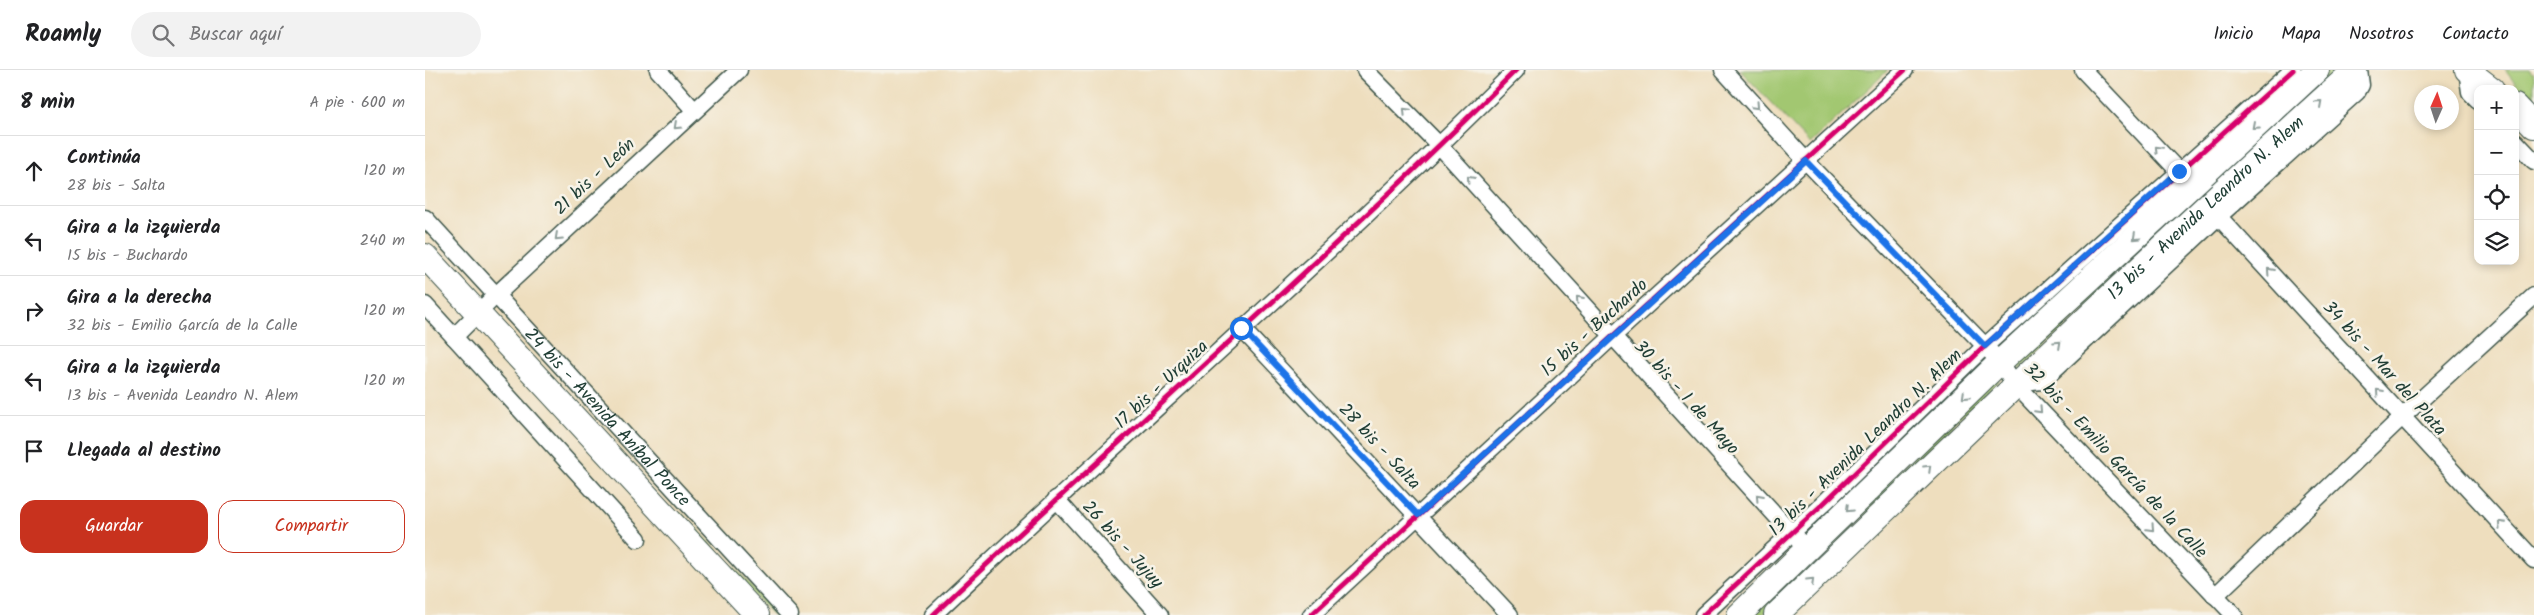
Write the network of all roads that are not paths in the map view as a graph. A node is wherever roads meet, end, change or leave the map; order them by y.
1 (658, 70) edge
2 (739, 70) edge
3 (1365, 70) edge
4 (1516, 70) edge
5 (1723, 70) edge
6 (1905, 70) edge
7 (2083, 70) edge
8 (2293, 70) edge
9 (2317, 70) edge
10 (2357, 70) edge
11 (2467, 70) edge
12 (2494, 70) edge
13 (2487, 85) edge
14 (2503, 85) edge
15 (2474, 96) edge
16 (694, 110) junction
17 (2519, 110) edge
18 (2534, 126) edge
19 (2519, 145) edge
20 (1440, 146) junction
21 (1806, 161) junction
22 (2534, 161) edge
23 (2185, 178) junction
24 (2213, 210) junction
25 (425, 218) edge
26 (425, 256) edge
27 (495, 296) junction
28 (2534, 296) edge
29 (425, 305) edge
30 (479, 315) junction
31 (1241, 328) junction
32 (1613, 336) junction
33 (454, 337) junction
34 (1993, 354) junction
35 (2015, 384) junction
36 (2402, 417) junction
37 (1056, 499) junction
38 (1418, 515) junction
39 (637, 539) dead end
40 (1799, 541) junction
41 (2534, 560) edge
42 (2215, 596) junction
43 (757, 615) edge
44 (790, 615) edge
45 (933, 615) edge
46 (1160, 615) edge
47 (1311, 615) edge
48 (1509, 615) edge
49 (1703, 615) edge
50 (1739, 615) edge
51 (1776, 615) edge
52 (2234, 615) edge

1 - 16 street
2 - 16 street, 21 bis - León
20 -> 3 street, 30 bis - 1 de Mayo
4 - 20 street, 17 bis - Urquiza
5 -> 21 street, 32 bis - Emilio García de la Calle
6 - 21 street, 15 bis - Buchardo
23 -> 7 street
8 - 23 street, 13 bis - Avenida Leandro N. Alem
9 -> 23 main road, 13 bis - Avenida Leandro N. Alem
10 - 24 main road, 13 bis - Avenida Leandro N. Alem
11 - 13 main road
11 - 15 street
12 - 14 main road
16 -> 27 street, 21 bis - León
17 - 18 main road
19 - 22 street
20 - 31 street, 17 bis - Urquiza
32 -> 20 street, 30 bis - 1 de Mayo
21 - 32 street, 15 bis - Buchardo
21 - 34 street, 32 bis - Emilio García de la Calle
23 - 34 main road, 13 bis - Avenida Leandro N. Alem
24 - 35 main road, 13 bis - Avenida Leandro N. Alem
36 -> 24 street, 34 bis - Mar del Plata
25 - 27 street, 24 bis - Avenida Aníbal Ponce
26 - 30 main road, 24 bis - Avenida Aníbal Ponce
27 - 30 street, 21 bis - León
27 - 44 street, 24 bis - Avenida Aníbal Ponce
28 - 36 street
29 - 33 street
30 - 33 street, 21 bis - León
30 - 43 main road, 24 bis - Avenida Aníbal Ponce
31 - 37 street, 17 bis - Urquiza
31 - 38 street, 28 bis - Salta
32 - 38 street, 15 bis - Buchardo
40 -> 32 street, 30 bis - 1 de Mayo
33 - 39 street
34 - 35 street, 32 bis - Emilio García de la Calle
34 - 40 main road, 13 bis - Avenida Leandro N. Alem
35 -> 42 street, 32 bis - Emilio García de la Calle
51 -> 35 main road, 13 bis - Avenida Leandro N. Alem
41 -> 36 street, 34 bis - Mar del Plata
36 - 42 street
37 - 45 street, 17 bis - Urquiza
37 - 46 street, 26 bis - Jujuy
38 - 47 street, 15 bis - Buchardo
38 - 48 street, 28 bis - Salta
40 - 49 street, 13 bis - Avenida Leandro N. Alem
40 - 50 main road, 13 bis - Avenida Leandro N. Alem
42 - 52 street, 32 bis - Emilio García de la Calle

